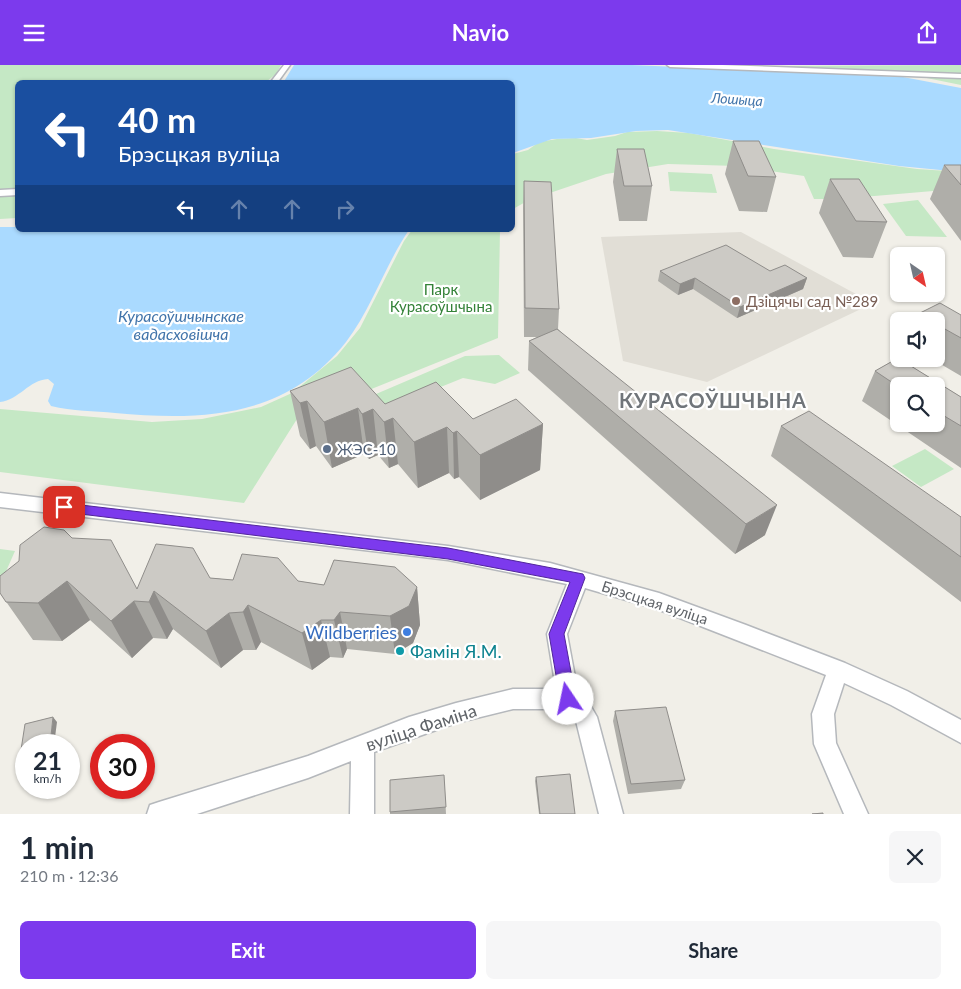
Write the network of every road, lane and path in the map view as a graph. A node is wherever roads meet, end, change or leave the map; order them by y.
1 (287, 65) edge
2 (670, 65) edge
3 (961, 76) edge
4 (276, 80) edge
5 (15, 192) edge
6 (0, 193) edge
7 (0, 500) edge
8 (578, 578) junction
9 (838, 669) junction
10 (568, 699) junction
11 (961, 732) edge
12 (363, 746) junction
13 (159, 814) edge
14 (362, 814) edge
15 (611, 814) edge
16 (856, 814) edge

1 - 4 street
2 - 3 street
5 - 6 street
7 - 8 street, Брэсцкая вуліца
8 - 9 street, Брэсцкая вуліца
8 - 10 street
9 - 11 street, Брэсцкая вуліца
9 - 16 street
10 - 12 street, вуліца Фаміна
10 - 15 street
12 - 13 street, вуліца Фаміна
12 - 14 street

